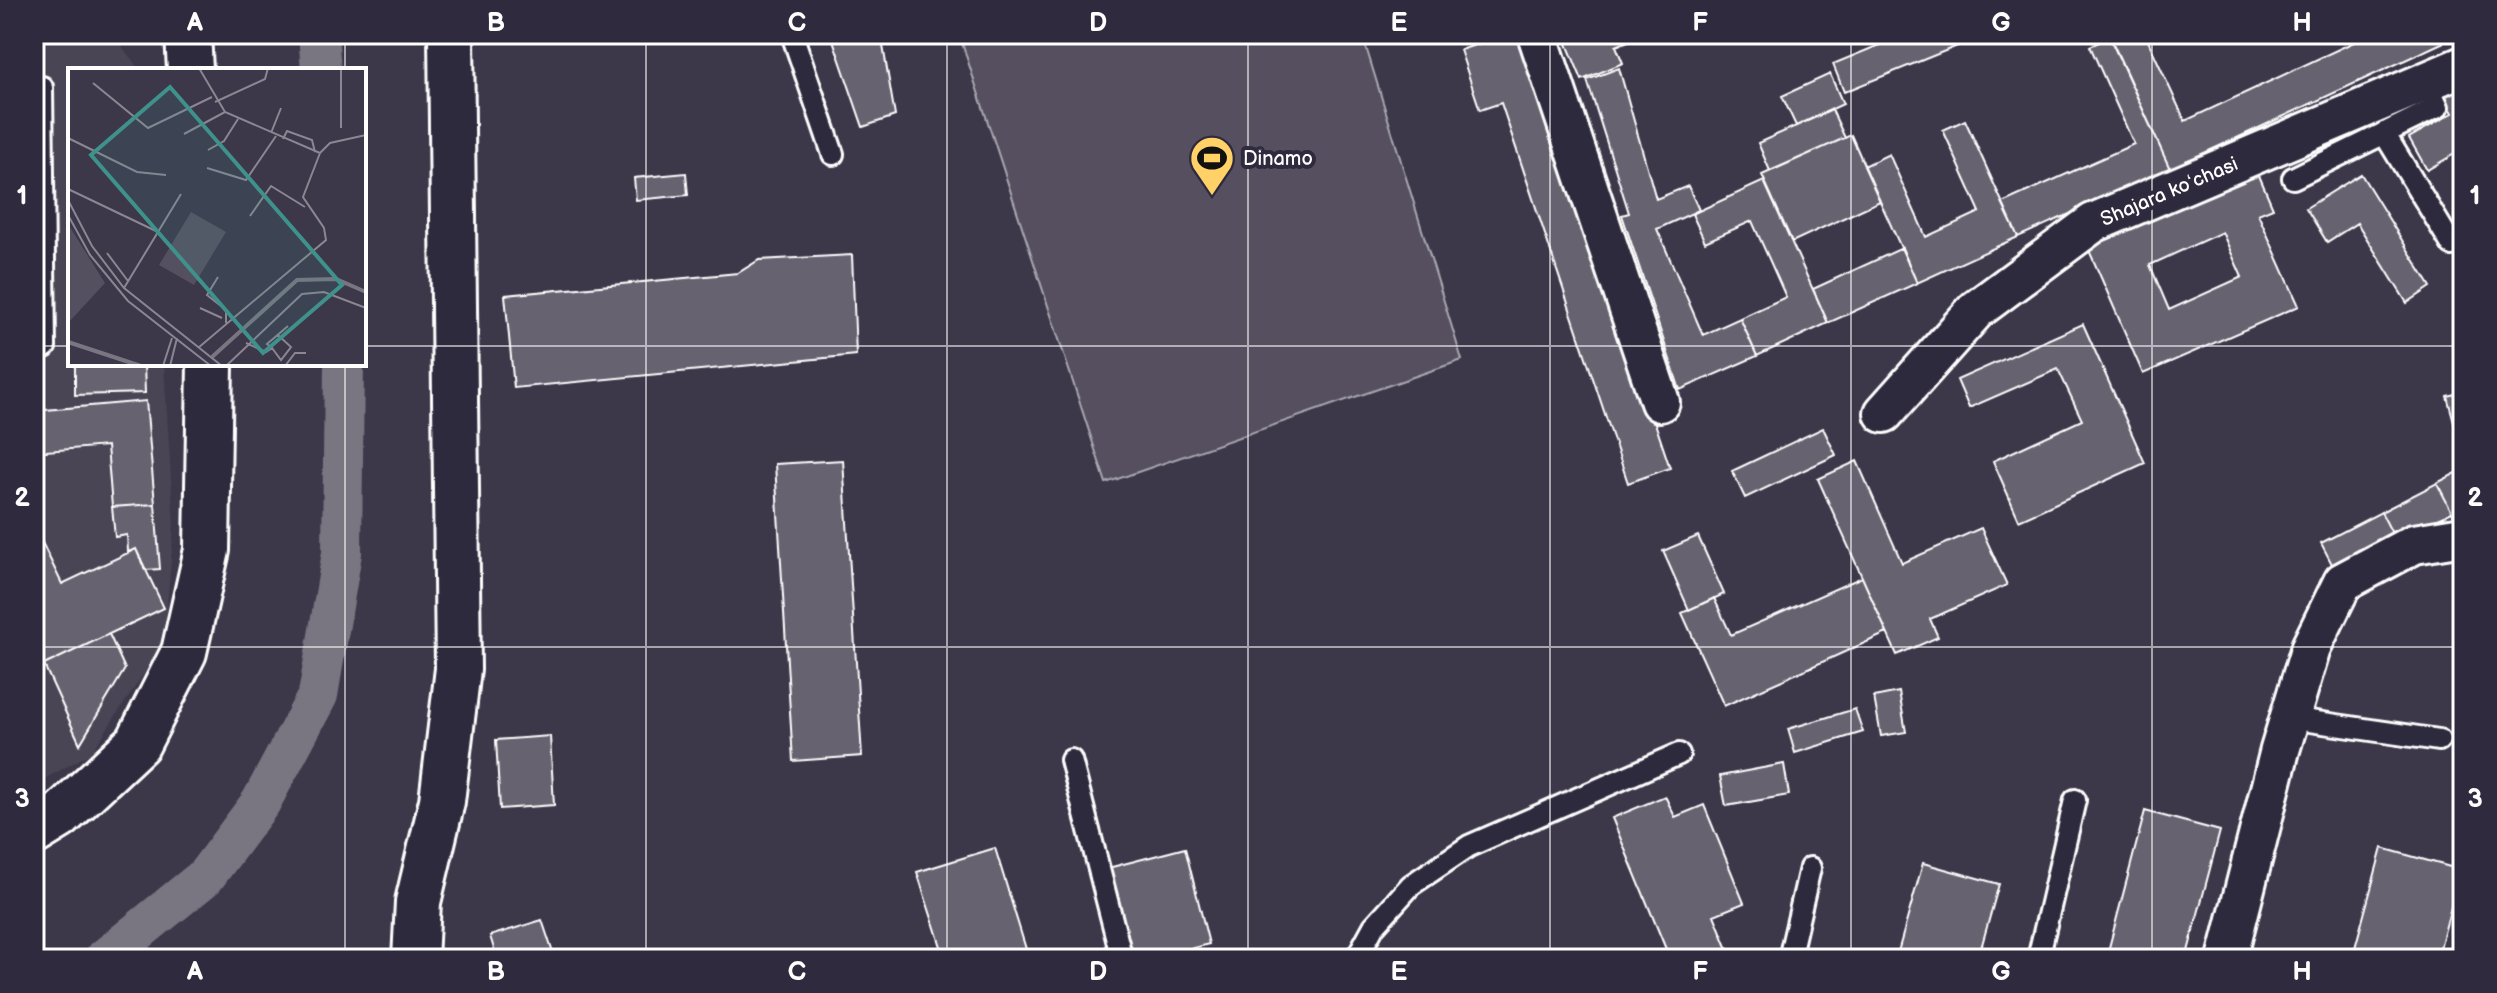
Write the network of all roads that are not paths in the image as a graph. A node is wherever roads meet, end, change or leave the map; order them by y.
1 (188, 34) edge
2 (451, 34) edge
3 (792, 34) edge
4 (1537, 34) edge
5 (2463, 66) edge
6 (190, 68) edge
7 (2426, 81) junction
8 (34, 87) edge
9 (2384, 133) junction
10 (833, 154) dead end
11 (2293, 178) dead end
12 (39, 220) edge
13 (2452, 245) dead end
14 (45, 347) dead end
15 (210, 366) edge
16 (1660, 402) dead end
17 (1884, 413) dead end
18 (2463, 536) edge
19 (2289, 718) junction
20 (2439, 740) dead end
21 (1679, 754) dead end
22 (1071, 760) dead end
23 (2075, 800) dead end
24 (34, 832) edge
25 (1810, 868) dead end
26 (415, 959) edge
27 (1122, 959) edge
28 (1356, 959) edge
29 (1789, 959) edge
30 (2038, 959) edge
31 (2227, 959) edge

1 - 6 street
2 - 26 street
3 - 10 lane
4 - 16 street
5 - 7 street, Shajara koʻchasi
7 - 9 lane
7 - 17 street, Shajara koʻchasi
8 - 12 lane
9 - 11 lane
9 - 13 lane
12 - 14 lane
15 - 24 street
18 - 19 street
19 - 20 lane
19 - 31 street
21 - 28 lane
22 - 27 lane
23 - 30 lane
25 - 29 lane

